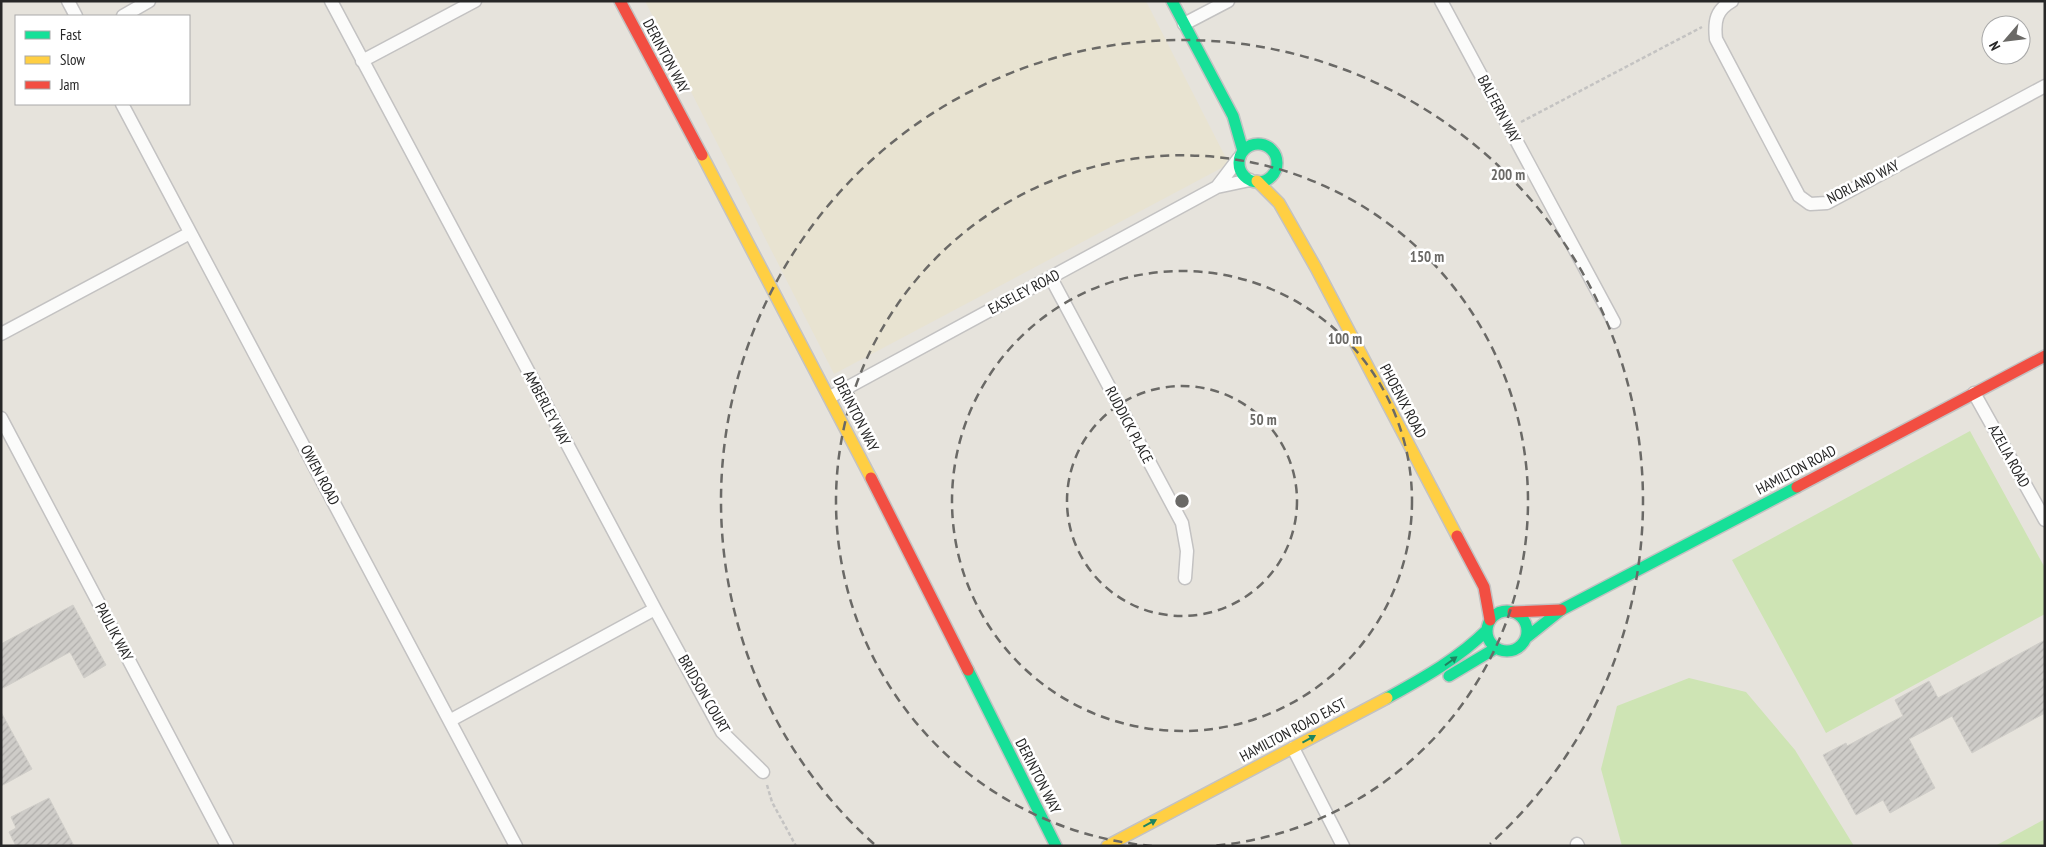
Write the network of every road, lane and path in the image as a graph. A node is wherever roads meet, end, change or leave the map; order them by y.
1 (68, 1) edge
2 (149, 1) edge
3 (331, 1) edge
4 (475, 1) edge
5 (620, 1) edge
6 (1172, 1) edge
7 (1228, 1) edge
8 (1441, 1) edge
9 (1732, 1) edge
10 (75, 15) edge
11 (125, 15) edge
12 (1714, 21) junction
13 (1184, 24) junction
14 (362, 61) junction
15 (2045, 86) edge
16 (123, 105) edge
17 (1232, 116) junction
18 (1509, 129) junction
19 (1260, 145) junction
20 (1241, 155) junction
21 (1276, 168) junction
22 (1253, 180) junction
23 (1216, 186) junction
24 (1279, 203) junction
25 (190, 233) junction
26 (1051, 278) junction
27 (1614, 322) dead end
28 (1, 334) edge
29 (2045, 356) edge
30 (1974, 393) junction
31 (830, 397) junction
32 (1, 418) edge
33 (2045, 520) edge
34 (1185, 578) dead end
35 (1484, 587) junction
36 (655, 609) junction
37 (1561, 610) junction
38 (1511, 612) junction
39 (1488, 625) junction
40 (1526, 638) junction
41 (1496, 648) junction
42 (451, 720) junction
43 (1295, 753) junction
44 (763, 772) joint
45 (227, 846) edge
46 (516, 846) edge
47 (796, 846) edge
48 (1056, 846) edge
49 (1107, 846) edge
50 (1131, 846) edge
51 (1343, 846) edge

1 - 10 street
2 - 11 street
3 - 14 street, AMBERLEY WAY
4 - 14 street
5 - 31 street, DERINTON WAY
6 - 13 street
7 - 13 street
8 - 18 street, BALFERN WAY
9 - 12 street
12 - 15 street, NORLAND WAY
12 - 18 path
13 - 17 street
14 - 36 street, AMBERLEY WAY
16 - 25 street, OWEN ROAD
17 - 19 street
17 - 20 street
18 - 27 street, BALFERN WAY
19 - 20 street
19 - 21 street
20 - 22 street
20 - 23 street, EASELEY ROAD
21 - 22 street
21 - 24 street, PHOENIX ROAD
22 - 23 street, EASELEY ROAD
22 - 24 street, PHOENIX ROAD
23 - 26 street, EASELEY ROAD
24 - 35 street, PHOENIX ROAD
25 - 28 street
25 - 42 street, OWEN ROAD
26 - 31 street, EASELEY ROAD
26 - 34 street, RUDDICK PLACE
29 - 30 street, HAMILTON ROAD
30 - 33 street, AZELIA ROAD
30 - 37 street, HAMILTON ROAD
31 - 48 street, DERINTON WAY
32 - 45 street, PAULIK WAY
35 - 38 street, PHOENIX ROAD
35 - 39 street, PHOENIX ROAD
36 - 42 street
36 - 44 street, BRIDSON COURT
37 - 38 street, HAMILTON ROAD
37 - 40 street, HAMILTON ROAD
38 - 39 street
38 - 40 street
39 - 41 street
43 -> 39 street, HAMILTON ROAD EAST
40 - 41 street
41 - 43 street, HAMILTON ROAD EAST
42 - 46 street, OWEN ROAD
49 -> 43 street, HAMILTON ROAD EAST
43 - 50 street, HAMILTON ROAD EAST
43 - 51 street
44 - 47 path

